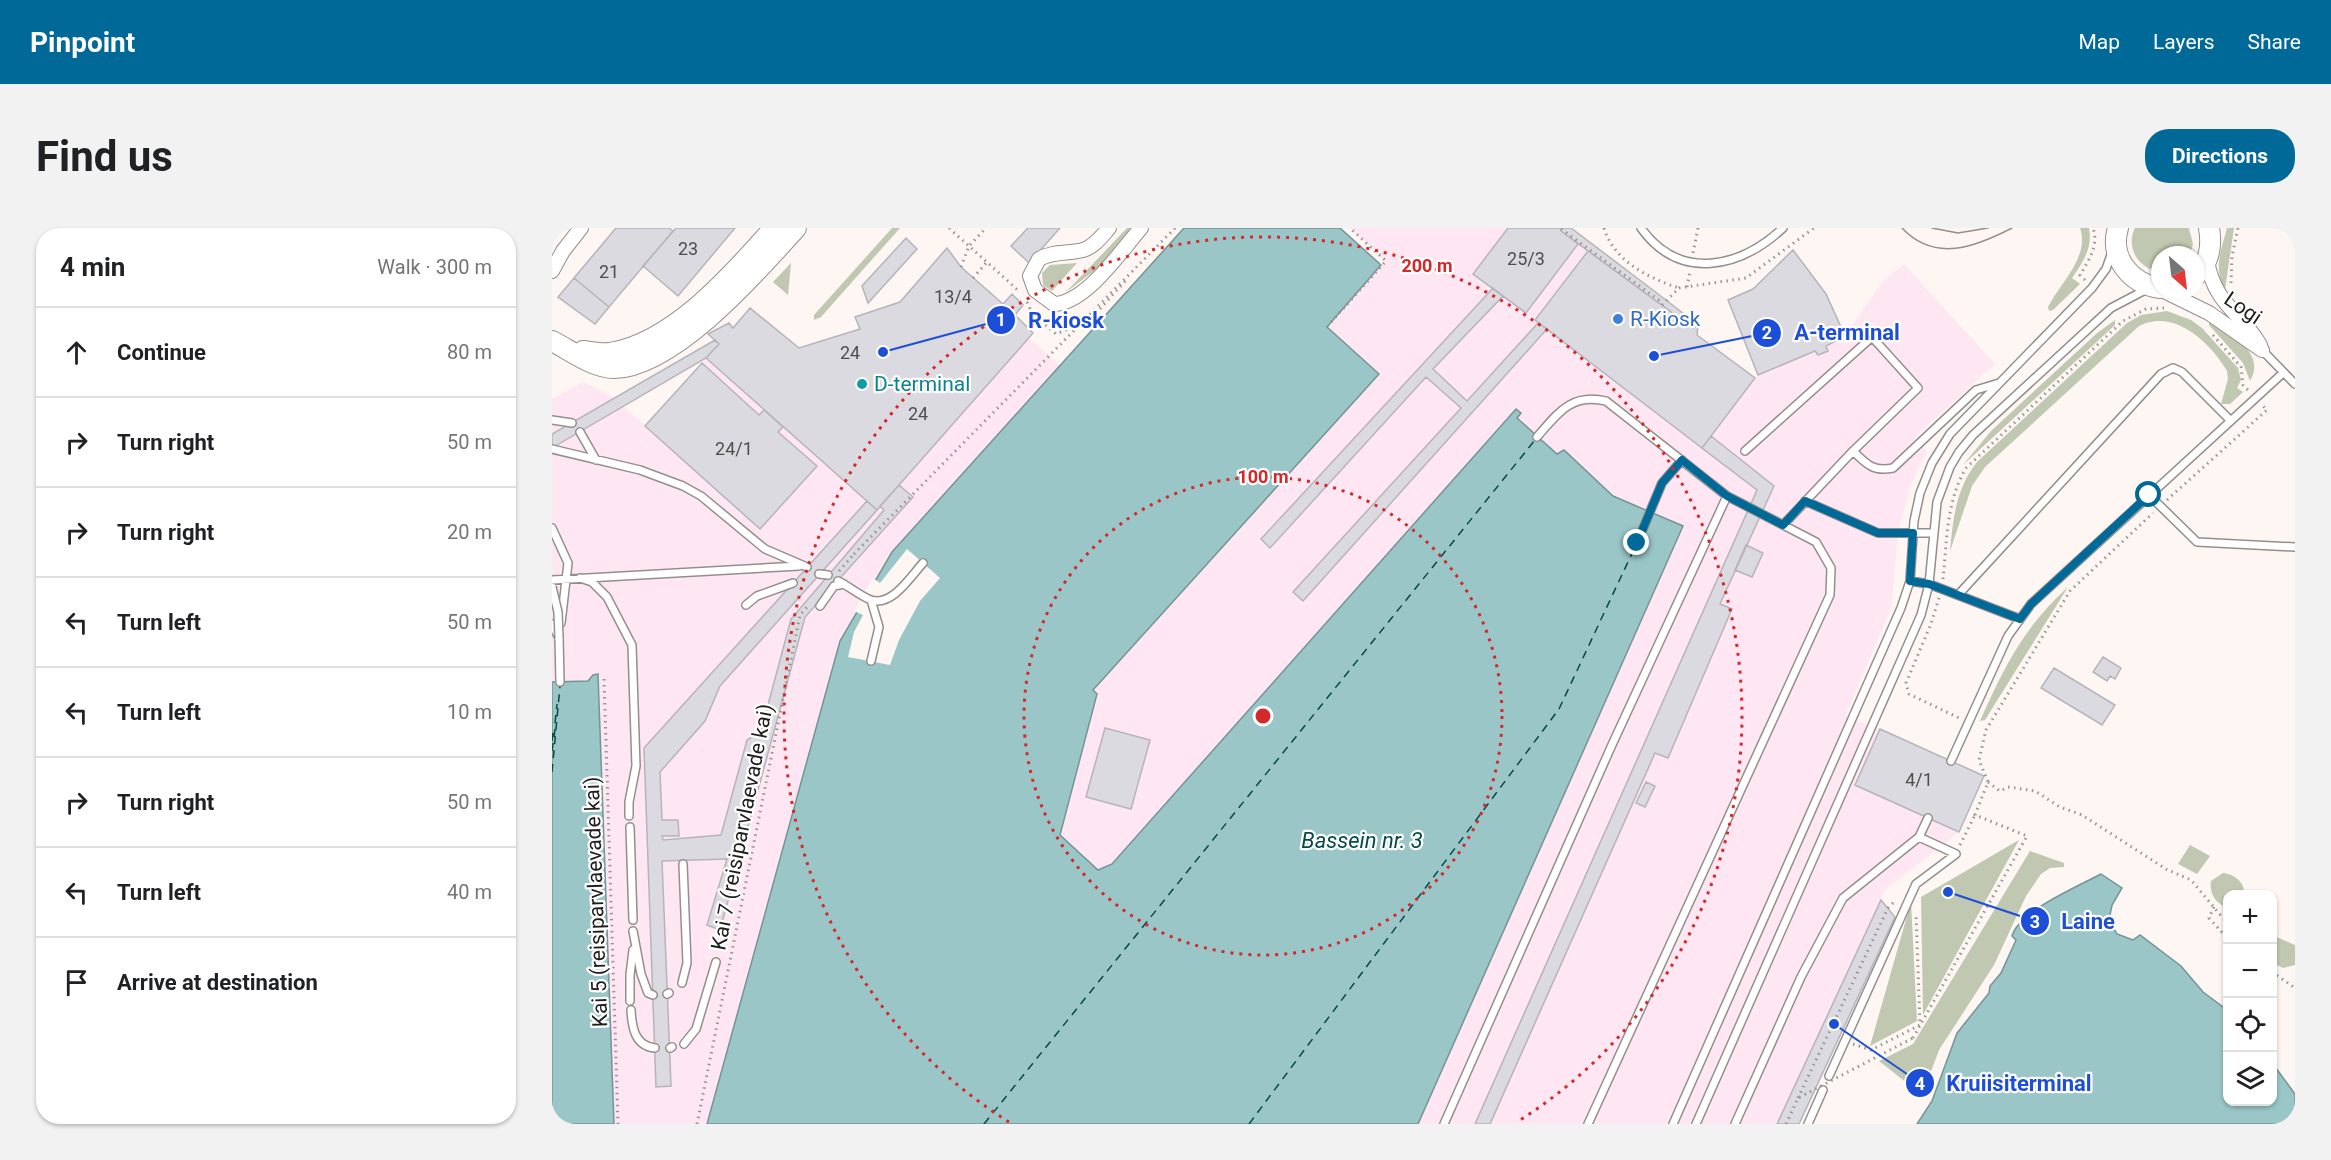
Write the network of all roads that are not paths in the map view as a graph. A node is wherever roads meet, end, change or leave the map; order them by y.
1 (581, 228) edge
2 (774, 228) edge
3 (796, 228) edge
4 (1109, 228) edge
5 (1141, 228) edge
6 (1641, 228) edge
7 (1784, 228) edge
8 (2213, 232) edge
9 (2116, 234) edge
10 (758, 246) junction
11 (2205, 256) edge
12 (552, 271) edge
13 (2205, 273) edge
14 (755, 274) junction
15 (2151, 285) edge
16 (2151, 292) edge
17 (2182, 300) edge
18 (552, 341) edge
19 (571, 350) junction
20 (2262, 350) junction
21 (2283, 373) junction
22 (2001, 382) junction
23 (2295, 384) edge
24 (552, 420) edge
25 (2230, 420) junction
26 (572, 423) dead end
27 (580, 432) dead end
28 (1537, 437) dead end
29 (552, 449) edge
30 (1745, 450) dead end
31 (1853, 451) junction
32 (596, 460) junction
33 (1682, 460) junction
34 (2149, 495) junction
35 (1727, 496) junction
36 (1805, 501) junction
37 (1783, 525) junction
38 (552, 528) edge
39 (1913, 533) junction
40 (1933, 533) junction
41 (1637, 543) dead end
42 (2295, 547) edge
43 (923, 563) dead end
44 (580, 578) junction
45 (567, 579) junction
46 (552, 580) edge
47 (1910, 581) junction
48 (793, 583) dead end
49 (1929, 584) junction
50 (552, 587) edge
51 (1958, 595) junction
52 (871, 600) junction
53 (746, 605) dead end
54 (820, 606) dead end
55 (2020, 619) junction
56 (552, 624) edge
57 (559, 638) junction
58 (872, 661) dead end
59 (1951, 761) dead end
60 (629, 816) dead end
61 (1928, 818) dead end
62 (630, 827) dead end
63 (1919, 837) junction
64 (683, 864) dead end
65 (633, 920) dead end
66 (633, 931) dead end
67 (634, 945) junction
68 (716, 962) dead end
69 (682, 983) dead end
70 (653, 995) dead end
71 (630, 1000) dead end
72 (631, 1011) dead end
73 (684, 1044) dead end
74 (655, 1048) dead end
75 (1829, 1076) dead end
76 (1823, 1090) dead end
77 (1444, 1124) edge
78 (1588, 1124) edge
79 (1673, 1124) edge
80 (1696, 1124) edge
81 (1735, 1124) edge
82 (1808, 1124) edge

1 - 12 street
2 - 10 street
3 - 14 street
4 - 5 street
6 - 7 lane
8 - 11 street
9 - 15 street
9 - 22 lane
10 - 14 street
10 - 19 street
13 - 20 street, Logi
14 - 19 street
16 - 40 lane
17 - 20 street, Logi
18 - 19 street
20 - 21 lane, Logi
21 - 23 lane, Logi
21 - 25 lane
22 - 31 lane
22 - 39 lane
24 - 26 lane
25 - 34 lane
25 - 51 lane
27 - 32 lane
28 - 33 lane
29 - 32 lane
30 - 31 lane
31 - 36 lane
32 - 44 lane
33 - 35 lane
33 - 41 lane
34 - 42 lane
34 - 55 lane
35 - 37 lane
35 - 77 lane
36 - 37 lane
36 - 39 lane
37 - 78 lane
38 - 45 lane
39 - 40 lane
39 - 47 lane
40 - 49 lane
43 - 52 lane
44 - 45 lane
44 - 60 lane
45 - 46 lane
45 - 57 lane
47 - 49 lane
47 - 79 lane
48 - 53 lane
49 - 51 lane
49 - 80 lane
50 - 57 lane, bridge
51 - 55 lane
52 - 54 lane
52 - 58 lane
55 - 59 lane
56 - 57 lane
61 - 63 lane
62 - 65 lane
63 - 75 lane
63 - 81 lane
64 - 69 lane
66 - 67 lane
67 - 70 lane
67 - 71 lane
68 - 73 lane
72 - 74 lane
76 - 82 lane

